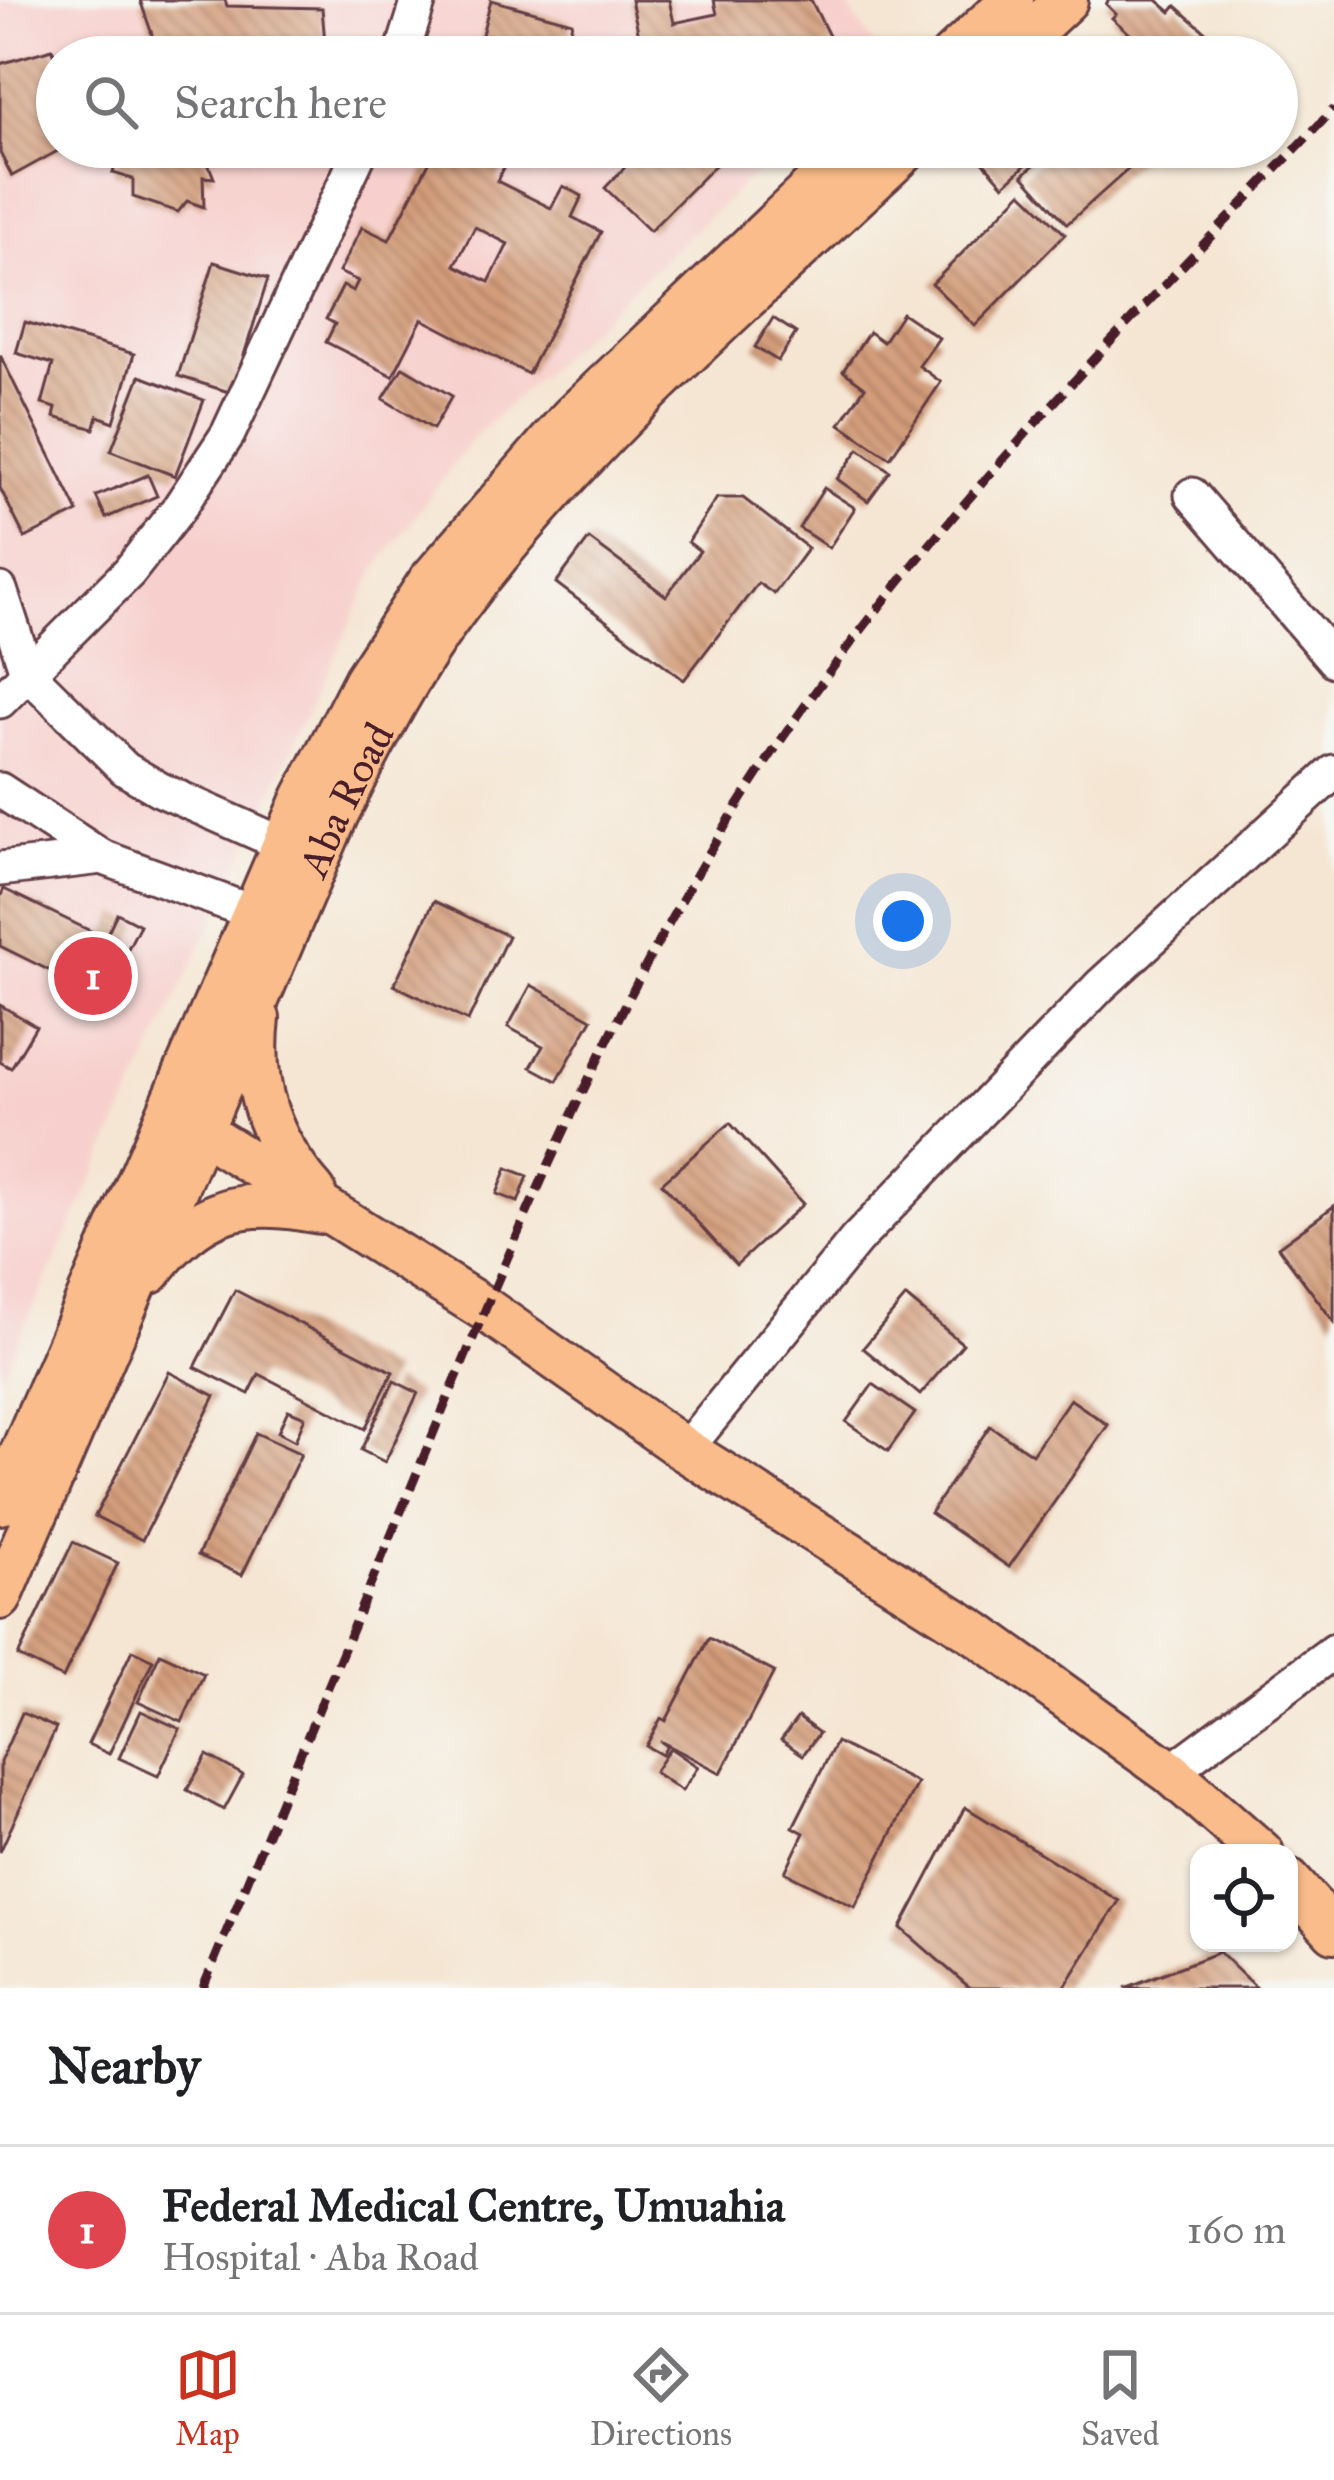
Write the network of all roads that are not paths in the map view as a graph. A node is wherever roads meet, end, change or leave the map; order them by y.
1 (419, 0) edge
2 (1012, 0) edge
3 (1066, 0) edge
4 (408, 36) edge
5 (974, 36) edge
6 (1027, 36) edge
7 (352, 168) edge
8 (866, 168) edge
9 (1192, 495) dead end
10 (0, 590) edge
11 (1334, 660) edge
12 (27, 672) junction
13 (0, 701) edge
14 (1334, 772) edge
15 (0, 790) edge
16 (300, 852) junction
17 (102, 856) junction
18 (0, 869) edge
19 (254, 913) junction
20 (264, 983) junction
21 (185, 1121) junction
22 (335, 1217) junction
23 (122, 1312) junction
24 (685, 1450) junction
25 (0, 1503) edge
26 (0, 1598) edge
27 (1334, 1651) edge
28 (1170, 1772) junction
29 (1252, 1844) edge
30 (1298, 1891) edge
31 (1334, 1931) edge

1 - 4 street
2 - 5 main road
3 - 6 main road
7 - 12 street
8 - 16 main road, Aba Road
9 - 11 street
10 - 12 street
12 - 13 street
12 - 16 street
14 - 24 street
15 - 17 street
16 - 19 main road, Aba Road
16 - 20 main road, Aba Road
17 - 18 street
17 - 19 street
19 - 21 main road, Aba Road
20 - 21 main road, Aba Road
20 - 22 main road
21 - 22 main road
21 - 23 main road, Aba Road
21 - 25 main road, Aba Road
22 - 23 main road
22 - 24 main road
23 - 26 main road, Aba Road
24 - 28 main road
27 - 28 street
28 - 29 main road
30 - 31 main road

